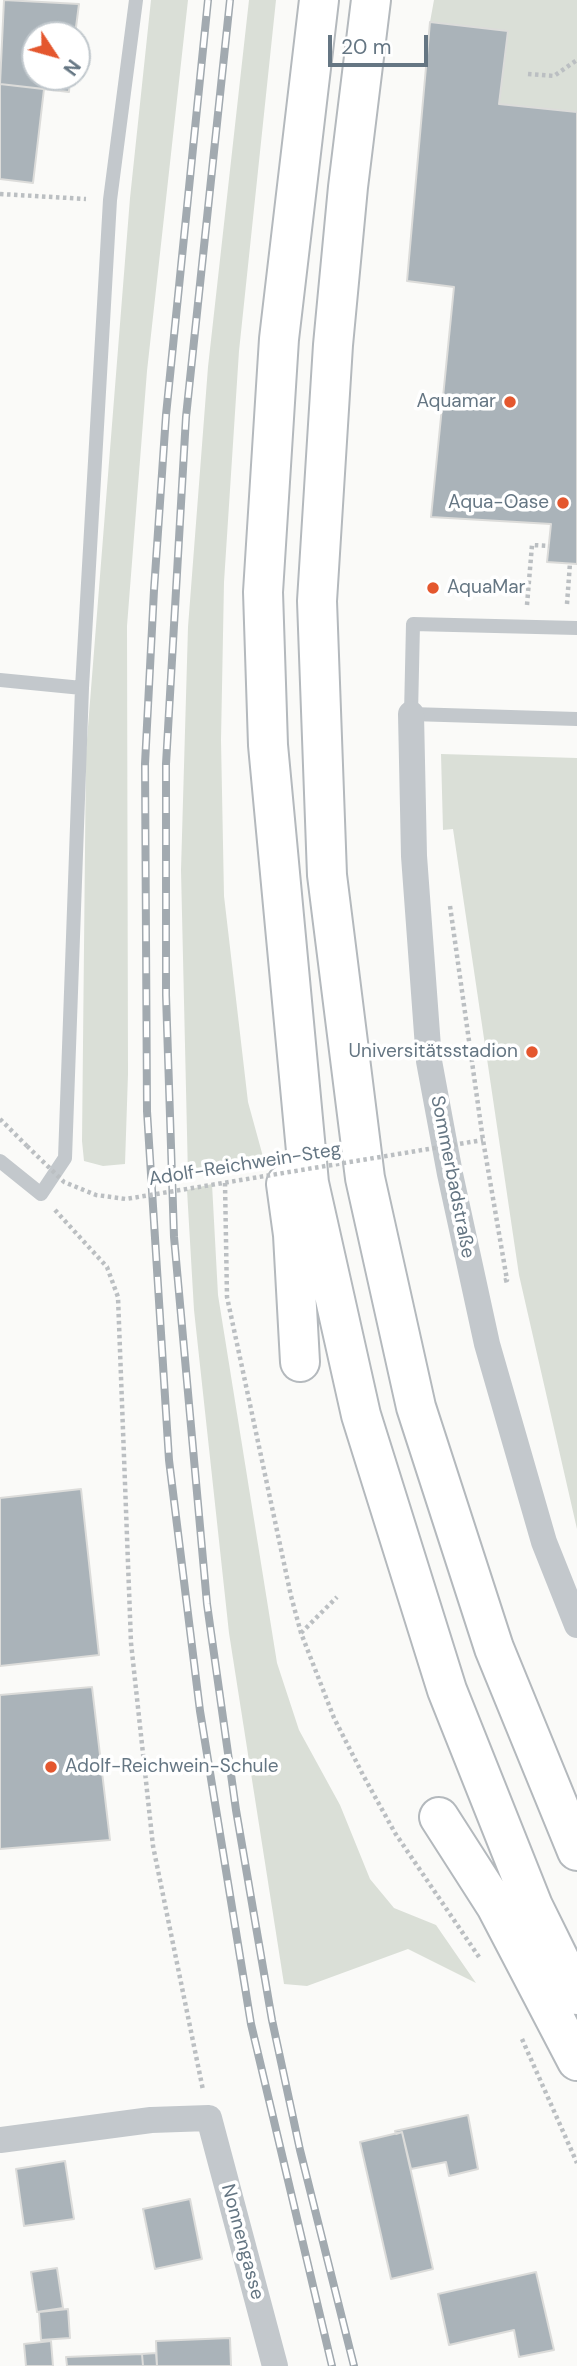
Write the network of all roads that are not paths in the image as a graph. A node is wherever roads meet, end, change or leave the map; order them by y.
1 (136, 0) edge
2 (319, 0) edge
3 (371, 0) edge
4 (571, 628) edge
5 (0, 680) edge
6 (82, 688) junction
7 (411, 714) junction
8 (577, 719) edge
9 (290, 1002) junction
10 (0, 1161) edge
11 (300, 1362) dead end
12 (577, 1625) edge
13 (439, 1816) dead end
14 (577, 1851) edge
15 (577, 1995) edge
16 (577, 2061) edge
17 (0, 2140) edge
18 (275, 2366) edge

1 - 6 lane
2 - 9 highway
3 - 14 highway
4 - 7 lane
5 - 6 lane
6 - 10 lane
7 - 8 lane
7 - 12 street, Sommerbadstraße
9 - 11 highway
9 - 15 highway
13 - 16 highway
17 - 18 street, Nonnengasse

